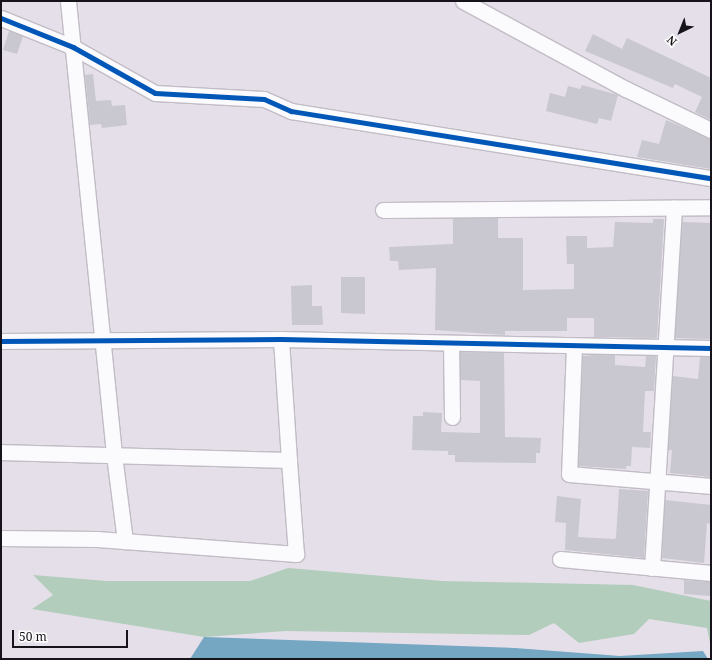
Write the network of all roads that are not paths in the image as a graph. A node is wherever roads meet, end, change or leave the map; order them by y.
1 (68, 1) edge
2 (463, 1) edge
3 (1, 18) edge
4 (72, 47) junction
5 (711, 130) edge
6 (711, 178) edge
7 (674, 208) junction
8 (711, 208) edge
9 (383, 210) dead end
10 (102, 339) junction
11 (281, 339) junction
12 (1, 341) edge
13 (451, 343) junction
14 (574, 346) junction
15 (668, 347) junction
16 (711, 348) edge
17 (452, 418) dead end
18 (1, 452) edge
19 (114, 455) junction
20 (289, 460) junction
21 (658, 482) junction
22 (711, 486) edge
23 (1, 538) edge
24 (125, 541) junction
25 (560, 559) dead end
26 (652, 568) junction
27 (711, 573) edge

1 - 4 street
2 - 5 street
3 - 4 street
4 - 6 street
4 - 10 street
7 - 8 street
7 - 9 street
7 - 15 street
10 - 11 street
10 - 12 street
10 - 19 street
11 - 13 street
11 - 20 street
13 - 14 street
13 - 17 street
14 - 15 street
14 - 21 street
15 - 16 street
15 - 21 street
18 - 19 street
19 - 20 street
19 - 24 street
20 - 24 street
21 - 22 street
21 - 26 street
23 - 24 street
25 - 26 street
26 - 27 street

